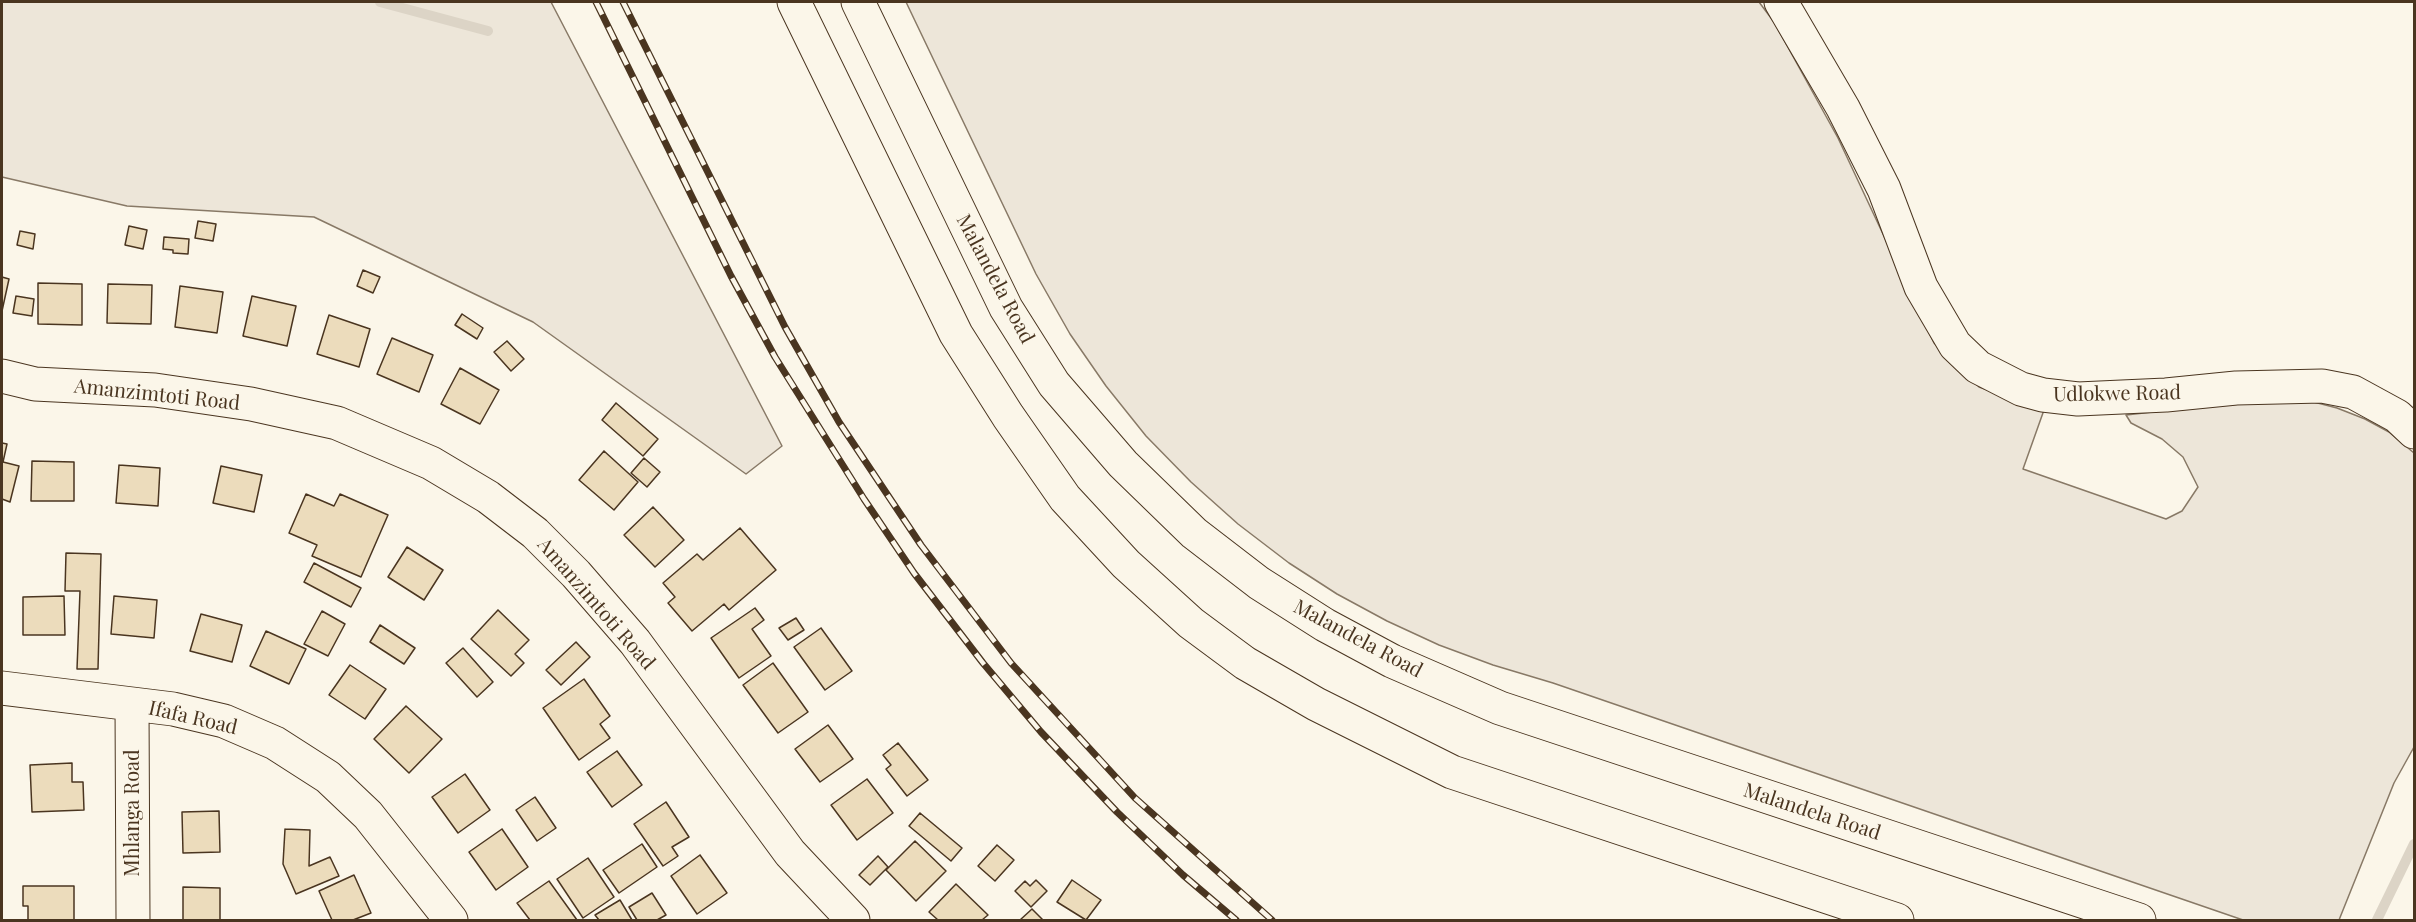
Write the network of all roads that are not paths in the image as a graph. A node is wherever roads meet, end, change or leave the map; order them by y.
1 (794, 2) edge
2 (858, 2) edge
3 (1781, 2) edge
4 (2, 376) edge
5 (2415, 432) edge
6 (2, 688) edge
7 (132, 705) junction
8 (446, 917) edge
9 (133, 921) edge
10 (853, 921) edge
11 (1897, 921) edge
12 (2139, 921) edge

1 - 11 main road
2 - 12 main road, Malandela Road
3 - 5 main road, Udlokwe Road
4 - 10 main road, Amanzimtoti Road
6 - 7 main road, Ifafa Road
7 - 8 main road, Ifafa Road
7 - 9 main road, Mhlanga Road

